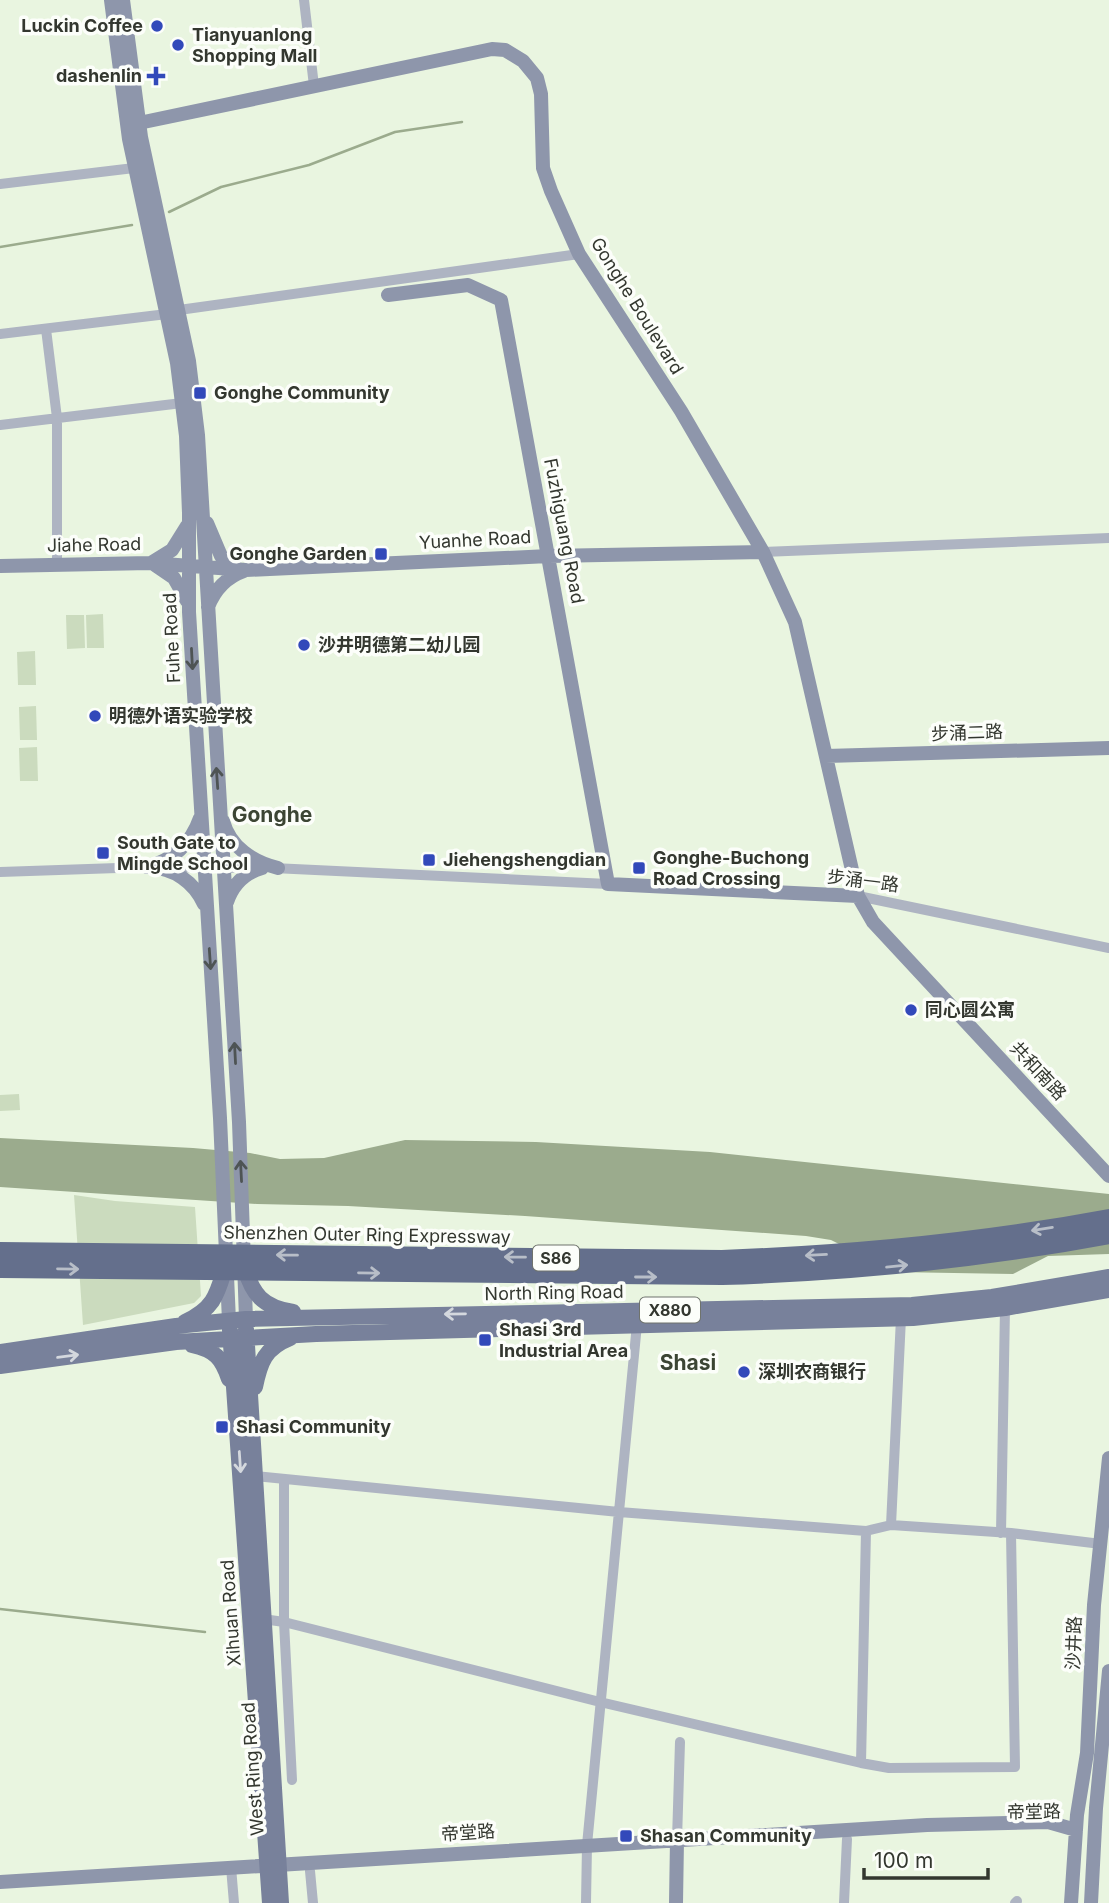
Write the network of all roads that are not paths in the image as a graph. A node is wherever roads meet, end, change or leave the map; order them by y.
1 (111, 0) edge
2 (123, 0) edge
3 (304, 0) edge
4 (314, 86) junction
5 (139, 123) junction
6 (134, 168) junction
7 (0, 184) edge
8 (579, 254) junction
9 (388, 295) dead end
10 (173, 312) junction
11 (46, 328) junction
12 (0, 334) edge
13 (182, 403) junction
14 (57, 418) junction
15 (0, 425) edge
16 (203, 513) junction
17 (189, 520) junction
18 (1109, 538) edge
19 (763, 552) junction
20 (549, 556) junction
21 (150, 563) junction
22 (57, 565) junction
23 (0, 566) edge
24 (188, 566) junction
25 (205, 567) junction
26 (246, 570) junction
27 (207, 611) junction
28 (189, 612) junction
29 (1109, 748) edge
30 (826, 756) junction
31 (219, 807) junction
32 (201, 808) junction
33 (147, 867) junction
34 (205, 867) junction
35 (223, 867) junction
36 (262, 868) junction
37 (278, 868) junction
38 (0, 872) edge
39 (608, 884) junction
40 (858, 896) junction
41 (226, 913) junction
42 (207, 914) junction
43 (1109, 948) edge
44 (1109, 1176) edge
45 (1109, 1217) edge
46 (1109, 1235) edge
47 (0, 1251) edge
48 (226, 1265) junction
49 (244, 1265) junction
50 (0, 1269) edge
51 (1109, 1277) edge
52 (1109, 1290) edge
53 (1005, 1308) junction
54 (317, 1316) junction
55 (901, 1318) junction
56 (246, 1319) junction
57 (229, 1321) junction
58 (637, 1324) junction
59 (176, 1334) junction
60 (297, 1335) junction
61 (239, 1338) junction
62 (0, 1352) edge
63 (0, 1366) edge
64 (235, 1396) junction
65 (251, 1410) junction
66 (1109, 1458) edge
67 (255, 1476) junction
68 (284, 1479) junction
69 (618, 1511) junction
70 (891, 1525) junction
71 (866, 1531) junction
72 (1006, 1533) junction
73 (1101, 1544) junction
74 (263, 1619) junction
75 (284, 1622) junction
76 (1109, 1671) edge
77 (600, 1702) junction
78 (680, 1742) dead end
79 (861, 1763) junction
80 (292, 1780) dead end
81 (1076, 1830) junction
82 (847, 1839) junction
83 (677, 1844) junction
84 (587, 1850) junction
85 (273, 1869) junction
86 (310, 1871) junction
87 (232, 1872) junction
88 (0, 1882) edge
89 (0, 1891) edge
90 (234, 1903) edge
91 (270, 1903) edge
92 (281, 1903) edge
93 (313, 1903) edge
94 (586, 1903) edge
95 (676, 1903) edge
96 (844, 1903) edge
97 (1071, 1903) edge
98 (1091, 1903) edge

1 - 6 street, Fuhe Road
2 - 5 street, Fuhe Road
3 - 4 street
4 - 5 street, Gonghe Boulevard
4 - 8 street, Gonghe Boulevard
5 - 10 street, Fuhe Road
6 - 7 street
6 - 10 street, Fuhe Road
8 - 10 street
8 - 19 street, Gonghe Boulevard
9 - 20 street, Fuzhiguang Road
10 - 11 street
10 - 13 street, Fuhe Road
10 - 16 street, Fuhe Road
11 - 12 street
11 - 14 street
13 - 14 street
13 - 17 street, Fuhe Road
14 - 15 street
14 - 22 street
16 - 25 street, Fuhe Road
16 - 26 street
17 - 21 street
17 - 24 street, Fuhe Road
18 - 19 street
19 - 20 street, Yuanhe Road
19 - 30 street, Gonghe Boulevard
20 - 26 street, Yuanhe Road
20 - 39 street, Fuzhiguang Road
21 - 22 street, Jiahe Road
21 - 24 street, Jiahe Road
21 - 28 street
22 - 23 street, Jiahe Road
24 - 25 street, Yuanhe Road
24 - 28 street, Fuhe Road
25 - 26 street, Yuanhe Road
25 - 27 street, Fuhe Road
26 - 27 street
31 -> 27 street, Fuhe Road
28 -> 32 street, Fuhe Road
29 - 30 street, 步涌二路
30 - 40 street, Gonghe Boulevard
31 - 35 street, Fuhe Road
31 - 37 street
32 - 33 street
32 - 34 street, Fuhe Road
33 - 34 street
33 - 38 street
33 - 42 street
34 - 35 street
34 - 42 street, Fuhe Road
35 - 36 street
35 - 41 street, Fuhe Road
36 - 37 street
36 - 41 street
37 - 39 street
39 - 40 street, 步涌一路
40 - 43 street, 步涌一路
40 - 44 street, 共和南路
49 -> 41 street, Fuhe Road
42 -> 48 street, Fuhe Road
45 -> 47 highway, Shenzhen Outer Ring Expressway / S86, bridge
50 -> 46 highway, Shenzhen Outer Ring Expressway / S86, bridge
48 - 57 street, Fuhe Road
48 - 59 main road
49 - 54 main road
49 - 56 street, Fuhe Road
51 -> 54 main road, North Ring Road / X880
52 - 53 main road, North Ring Road / X880
53 - 55 main road, North Ring Road / X880
53 - 72 street
54 - 56 main road, North Ring Road / X880
55 - 58 main road, North Ring Road / X880
55 - 70 street
56 - 57 main road, North Ring Road / X880
56 - 61 main road
57 - 59 main road, North Ring Road
57 - 61 main road, Xihuan Road
58 - 60 main road, North Ring Road / X880
58 - 69 street
59 - 61 main road, North Ring Road
59 - 62 main road, North Ring Road
63 -> 59 main road, North Ring Road
59 - 64 main road
60 - 61 main road, North Ring Road / X880
60 - 65 main road
61 - 64 main road, Xihuan Road
61 - 65 main road, West Ring Road
64 -> 85 main road, Xihuan Road
65 - 67 main road, West Ring Road
66 - 73 street, 沙井路
67 - 68 street
67 - 74 main road, West Ring Road
68 - 69 street
68 - 75 street
69 - 71 street
69 - 77 street
70 - 71 street
70 - 72 street
71 - 79 street
72 - 73 street
72 - 79 street
73 - 81 street, 沙井路
74 - 75 street
74 - 85 main road, West Ring Road
75 - 77 street
75 - 80 street
76 - 98 street
77 - 79 street
77 - 84 street
78 - 83 street
81 - 82 street, 帝堂路
81 - 83 street, 帝堂路
81 - 97 street, 沙井路
82 - 83 street, 帝堂路
82 - 96 street
83 - 84 street, 帝堂路
83 - 95 street
84 - 85 street, 帝堂路
84 - 86 street, 帝堂路
84 - 94 street
85 - 86 street, 帝堂路
85 - 87 street, 帝堂路
85 - 91 main road, Xihuan Road
85 - 92 main road, West Ring Road
86 - 93 street
87 - 88 street, 帝堂路
87 - 89 street, 帝堂路
87 - 90 street

